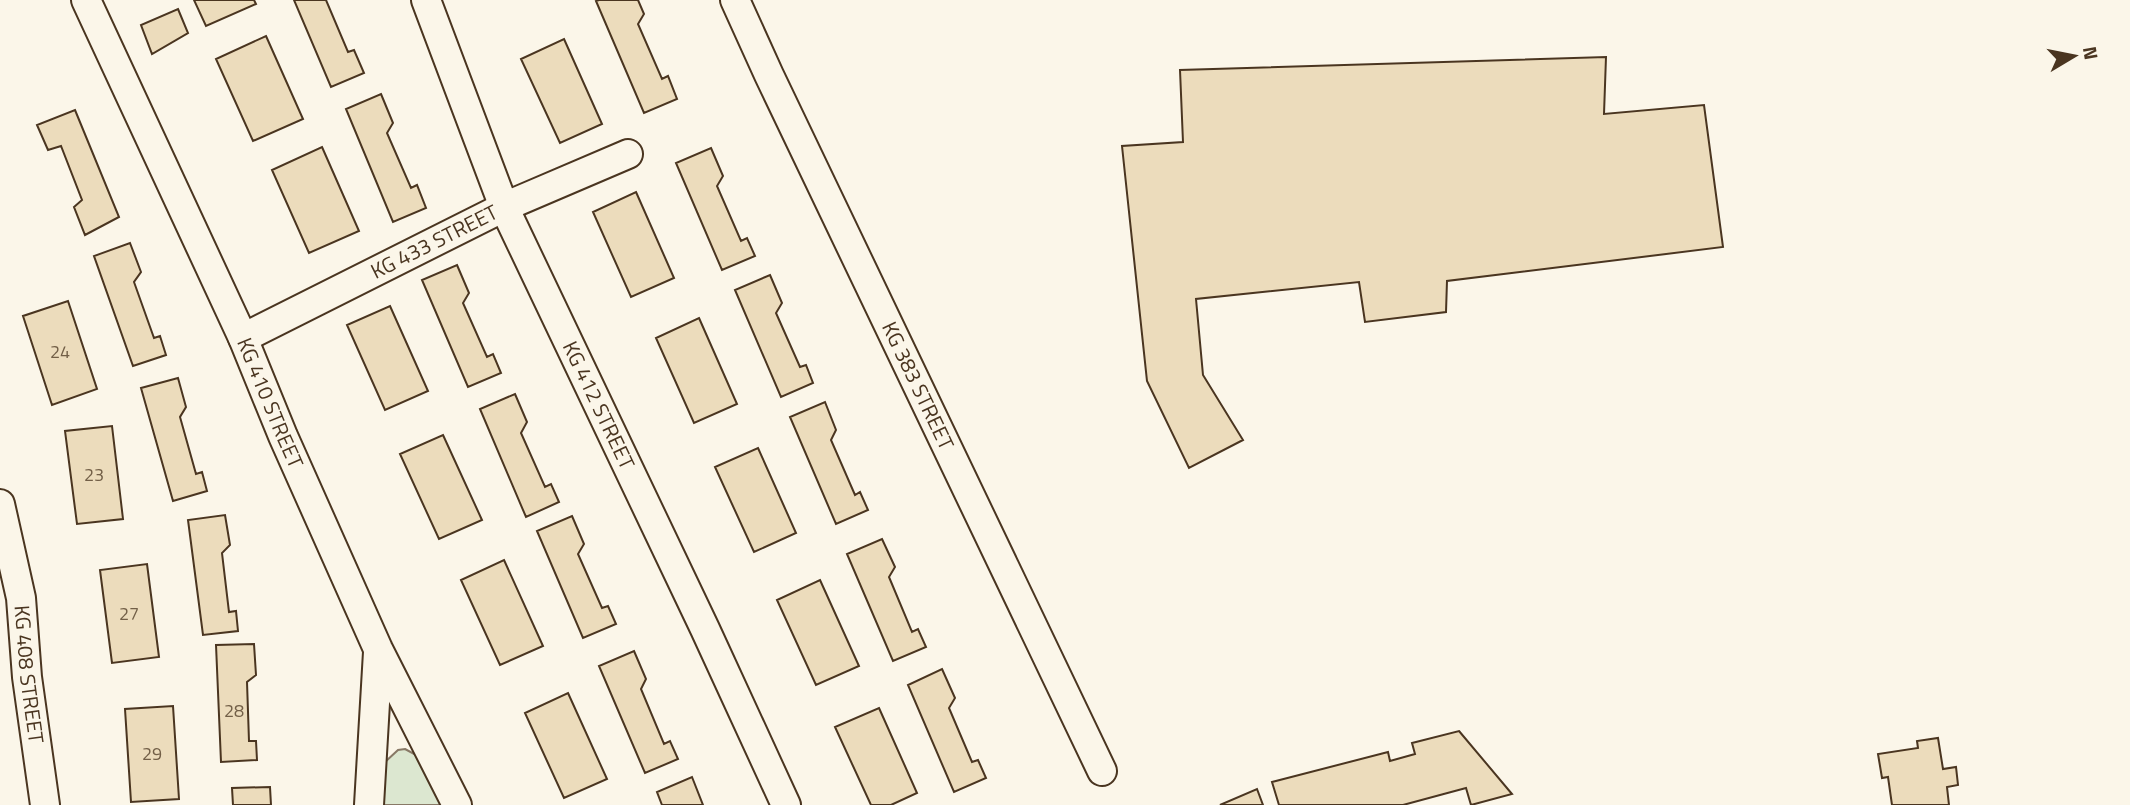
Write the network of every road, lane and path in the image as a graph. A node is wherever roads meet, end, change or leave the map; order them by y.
1 (86, 0) edge
2 (426, 0) edge
3 (735, 0) edge
4 (628, 154) dead end
5 (504, 206) junction
6 (243, 338) junction
7 (0, 504) edge
8 (2, 532) edge
9 (378, 649) junction
10 (1102, 771) dead end
11 (45, 805) edge
12 (369, 805) edge
13 (457, 805) edge
14 (786, 805) edge

1 - 6 street, KG 410 STREET
2 - 5 street, KG 412 STREET
3 - 10 street, KG 383 STREET
4 - 5 street, KG 433 STREET
5 - 6 street, KG 433 STREET
5 - 14 street, KG 412 STREET
6 - 9 street, KG 410 STREET
7 - 8 street, KG 408 STREET
8 - 11 street, KG 408 STREET
9 - 12 street
9 - 13 street, KG 410 STREET

